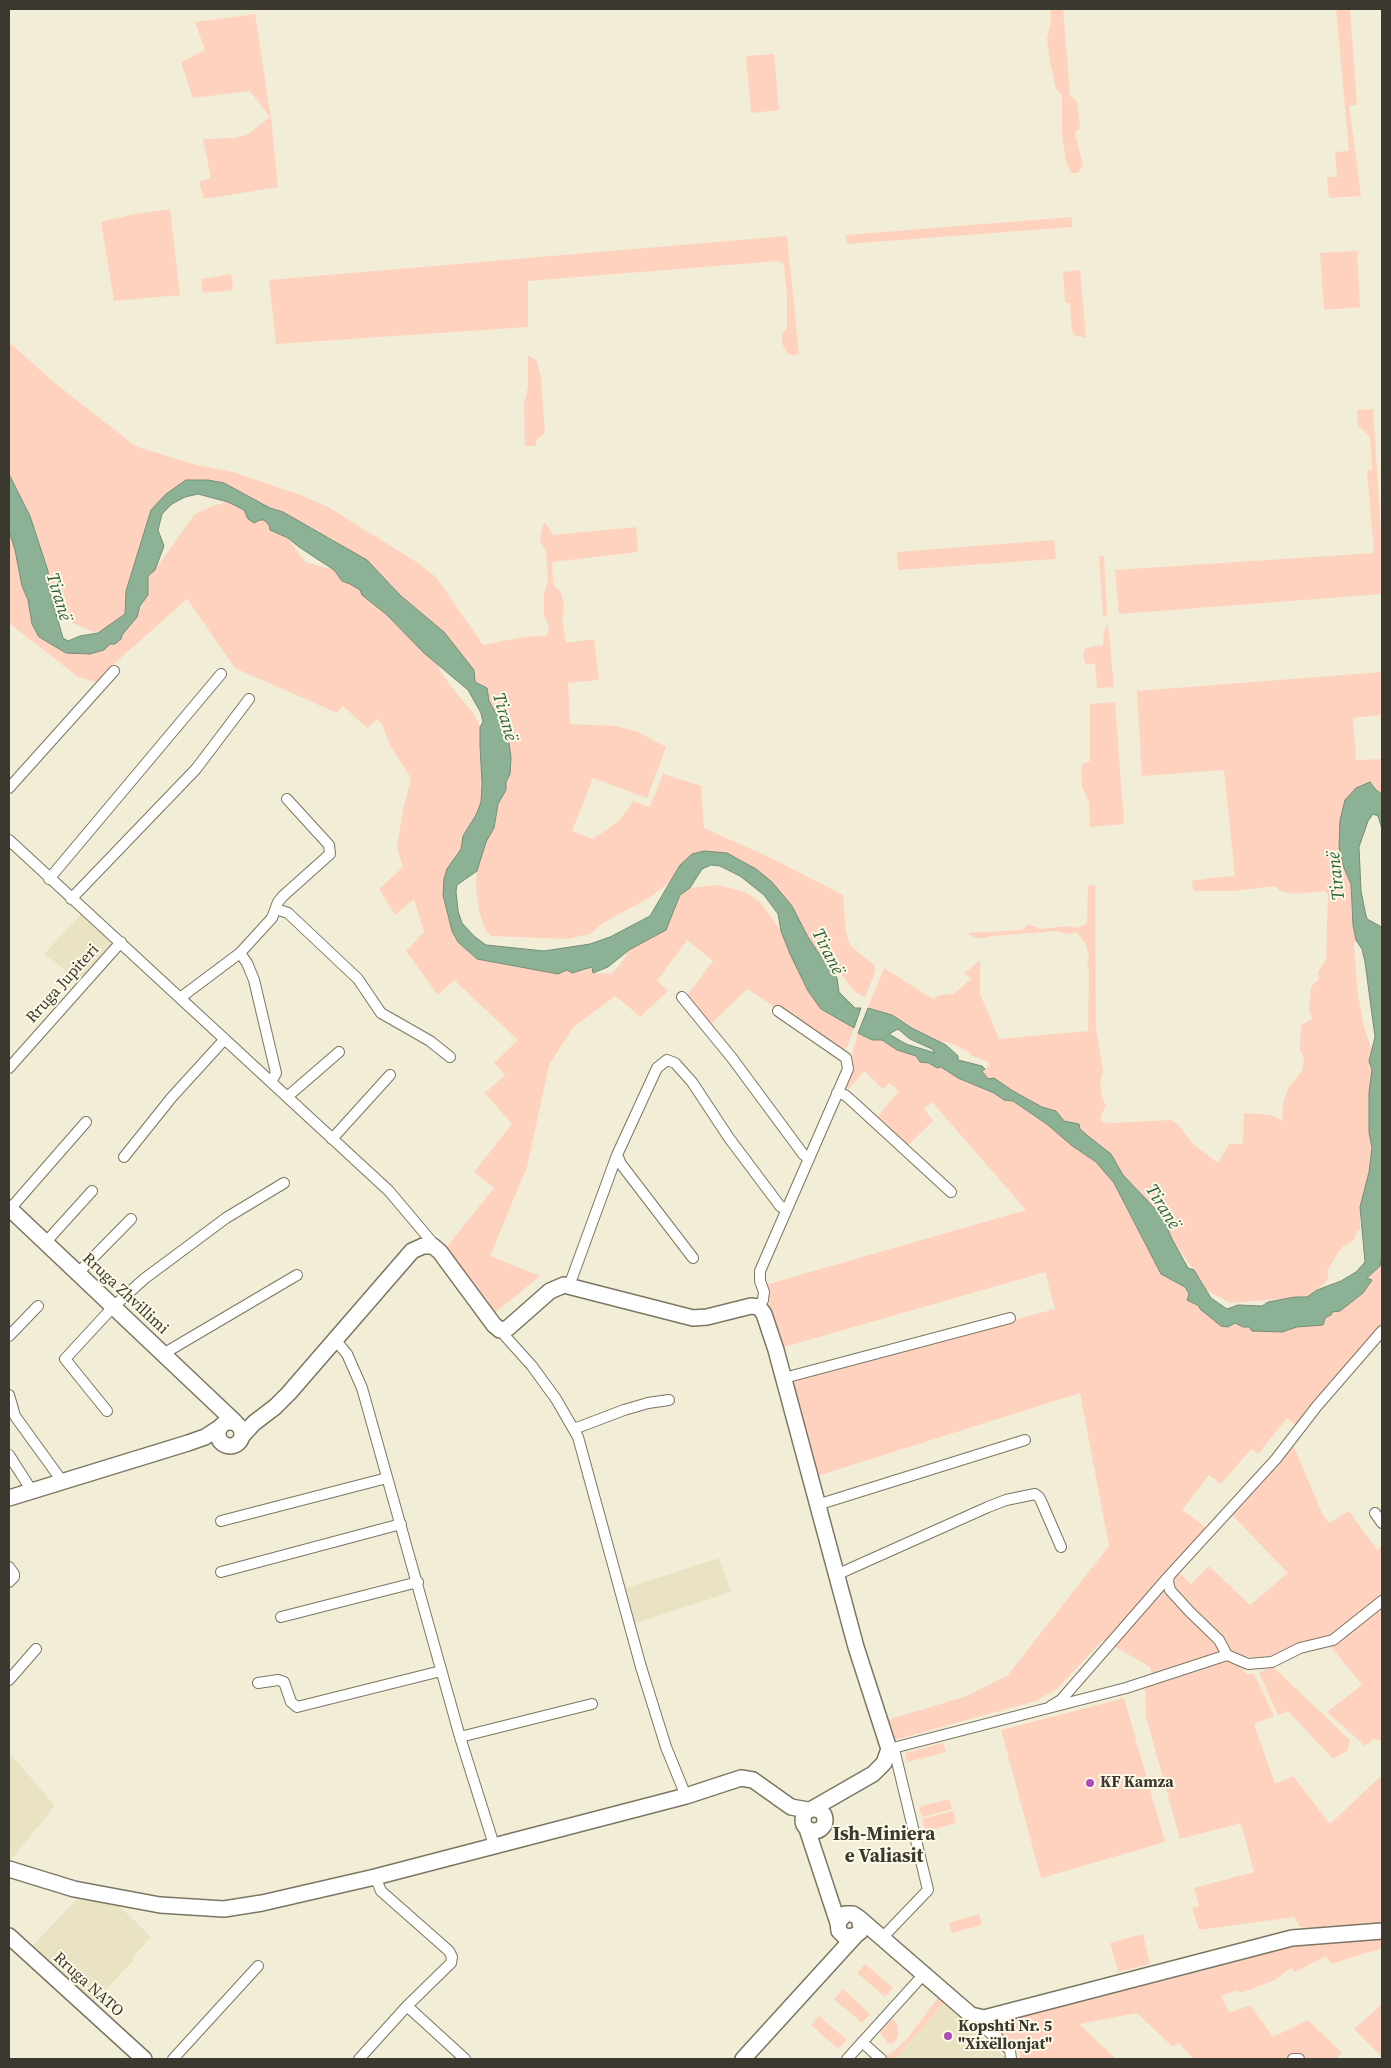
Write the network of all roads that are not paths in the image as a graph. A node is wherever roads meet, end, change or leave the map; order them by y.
1 (114, 670) dead end
2 (221, 674) dead end
3 (249, 699) dead end
4 (9, 788) edge
5 (287, 799) dead end
6 (9, 840) edge
7 (49, 878) junction
8 (71, 899) junction
9 (276, 909) junction
10 (121, 942) junction
11 (240, 953) junction
12 (682, 997) dead end
13 (180, 998) junction
14 (778, 1011) dead end
15 (224, 1040) junction
16 (339, 1052) dead end
17 (450, 1057) dead end
18 (9, 1068) edge
19 (390, 1075) dead end
20 (272, 1082) junction
21 (837, 1093) junction
22 (287, 1097) junction
23 (86, 1122) dead end
24 (332, 1139) junction
25 (617, 1156) junction
26 (124, 1157) dead end
27 (808, 1158) junction
28 (284, 1183) dead end
29 (92, 1191) dead end
30 (951, 1192) dead end
31 (9, 1209) edge
32 (786, 1210) junction
33 (131, 1219) dead end
34 (418, 1224) junction
35 (45, 1243) junction
36 (412, 1251) junction
37 (440, 1252) junction
38 (693, 1258) dead end
39 (77, 1274) junction
40 (297, 1275) dead end
41 (569, 1286) junction
42 (38, 1306) dead end
43 (113, 1307) junction
44 (759, 1307) junction
45 (1010, 1318) dead end
46 (503, 1330) junction
47 (1382, 1331) edge
48 (9, 1336) edge
49 (336, 1341) junction
50 (163, 1354) junction
51 (784, 1378) junction
52 (9, 1395) edge
53 (669, 1400) dead end
54 (106, 1411) dead end
55 (232, 1427) junction
56 (574, 1428) junction
57 (1026, 1440) dead end
58 (188, 1443) junction
59 (225, 1445) junction
60 (9, 1455) edge
61 (387, 1478) junction
62 (62, 1481) junction
63 (32, 1491) junction
64 (9, 1498) edge
65 (817, 1505) junction
66 (1375, 1513) dead end
67 (221, 1521) dead end
68 (1382, 1523) edge
69 (401, 1524) junction
70 (1061, 1547) dead end
71 (9, 1567) edge
72 (220, 1572) dead end
73 (836, 1575) junction
74 (1169, 1576) junction
75 (9, 1582) edge
76 (418, 1582) junction
77 (1382, 1601) edge
78 (282, 1617) dead end
79 (36, 1649) dead end
80 (1227, 1655) junction
81 (442, 1671) junction
82 (1080, 1677) junction
83 (9, 1680) edge
84 (258, 1684) dead end
85 (1090, 1698) junction
86 (592, 1704) dead end
87 (1042, 1710) junction
88 (460, 1737) junction
89 (891, 1749) junction
90 (848, 1789) junction
91 (686, 1796) junction
92 (807, 1818) junction
93 (824, 1825) junction
94 (494, 1845) junction
95 (818, 1859) junction
96 (9, 1869) edge
97 (375, 1877) junction
98 (825, 1884) junction
99 (856, 1925) junction
100 (838, 1927) junction
101 (1382, 1931) edge
102 (9, 1936) edge
103 (879, 1936) junction
104 (841, 1952) junction
105 (258, 1966) dead end
106 (924, 1974) junction
107 (407, 2006) junction
108 (1008, 2012) junction
109 (971, 2015) junction
110 (999, 2041) junction
111 (862, 2042) junction
112 (363, 2058) edge
113 (144, 2059) edge
114 (174, 2059) edge
115 (465, 2059) edge
116 (743, 2059) edge
117 (847, 2059) edge
118 (880, 2059) edge
119 (1011, 2059) edge
120 (1294, 2059) edge
121 (1299, 2059) edge

1 - 4 street
2 - 7 street
3 - 8 street
5 - 9 street
6 - 7 street
7 - 8 street
8 - 10 street
9 - 11 street
9 - 17 street
10 - 13 street
10 - 18 street, Rruga Jupiteri
11 - 13 street
11 - 20 street
12 - 27 street
13 - 15 street
14 - 21 street
15 - 20 street
15 - 26 street
16 - 22 street
19 - 24 street
20 - 22 street
21 - 27 street
21 - 30 street
22 - 24 street
23 - 31 street
24 - 34 street
25 - 32 street
25 - 38 street
25 - 41 street
27 - 32 street
28 - 43 street
29 - 35 street
31 - 35 street, Rruga Zhvillimi
32 - 44 street
33 - 39 street
34 - 36 street
34 - 37 street
35 - 39 street, Rruga Zhvillimi
36 - 37 street
36 - 49 street
37 - 46 street
39 - 43 street, Rruga Zhvillimi
40 - 50 street
41 - 44 street
41 - 46 street
42 - 48 street
43 - 50 street, Rruga Zhvillimi
43 - 54 street
44 - 51 street
45 - 51 street
46 - 56 street
47 - 74 street
49 - 55 street
49 - 61 street
50 - 55 street, Rruga Zhvillimi
51 - 65 street
52 - 62 street
53 - 56 street
55 - 58 street
55 - 59 street
55 - 59 street
56 - 91 street
57 - 65 street
58 - 59 street
58 - 62 street
60 - 63 street
61 - 67 street
61 - 69 street
62 - 63 street
63 - 64 street
65 - 73 street
66 - 68 street
69 - 72 street
69 - 76 street
70 - 73 street
71 - 75 street
73 - 89 street
74 - 80 street
74 - 82 street
76 - 78 street
76 - 81 street
77 - 80 street
79 - 83 street
80 - 85 street
81 - 84 street
81 - 88 street
82 - 85 street
82 - 87 street
85 - 87 street
86 - 88 street
87 - 89 street
88 - 94 street
89 - 90 street
89 - 103 street
90 - 92 street
90 - 93 street
91 - 92 street
91 - 94 street
92 - 93 street
92 - 93 street
92 - 95 street
93 - 95 street
94 - 97 street
95 - 98 street
96 - 97 street
97 - 107 street
98 - 99 street
98 - 100 street
99 - 100 street
99 - 100 street
99 - 103 street
99 - 104 street
100 - 104 street
101 - 108 street
102 - 113 street, Rruga NATO
103 - 106 street
104 - 116 street
105 - 114 street
106 - 109 street
106 - 111 street
107 - 112 street
107 - 115 street
108 - 109 street
108 - 110 street
109 - 110 street
110 - 119 street
111 - 117 street
111 - 118 street
120 - 121 street

